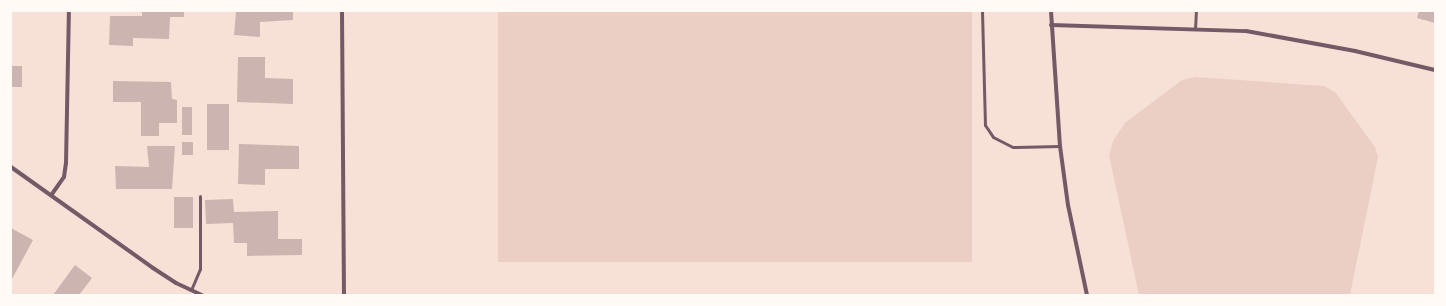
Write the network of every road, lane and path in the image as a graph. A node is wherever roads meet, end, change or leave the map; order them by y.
1 (69, 11) edge
2 (342, 11) edge
3 (982, 11) edge
4 (1051, 11) edge
5 (1196, 11) edge
6 (1051, 25) junction
7 (1195, 29) junction
8 (1435, 70) edge
9 (1060, 146) junction
10 (11, 167) edge
11 (52, 194) junction
12 (200, 196) dead end
13 (191, 290) junction
14 (202, 295) edge
15 (344, 295) edge
16 (1087, 295) edge

1 - 11 street
2 - 15 street
3 - 9 lane
4 - 6 street
5 - 7 lane
6 - 7 street
6 - 9 street
7 - 8 street
9 - 16 street
10 - 11 street
11 - 13 street
12 - 13 lane
13 - 14 street

